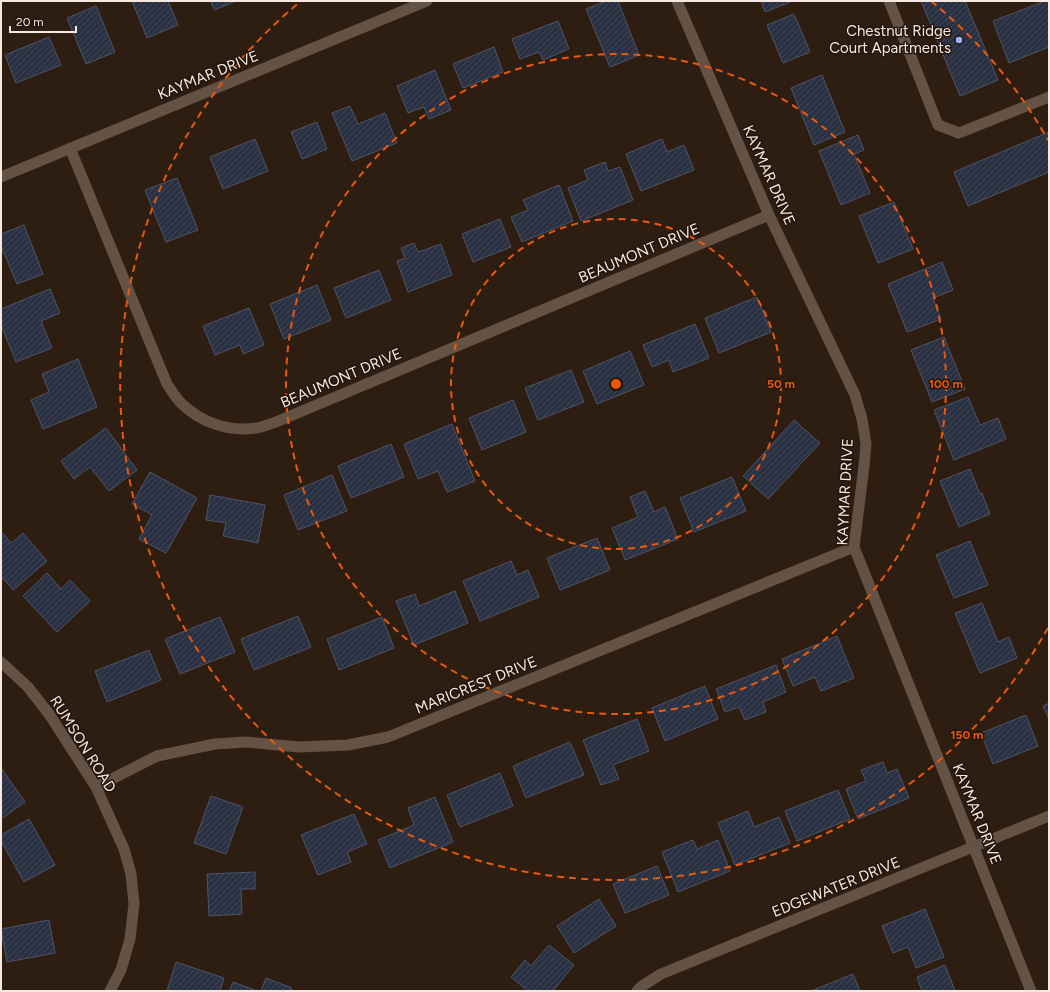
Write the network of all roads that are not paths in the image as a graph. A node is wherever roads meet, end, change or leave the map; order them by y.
1 (427, 1) edge
2 (678, 1) edge
3 (889, 1) edge
4 (1049, 97) edge
5 (70, 148) junction
6 (1, 177) edge
7 (769, 215) junction
8 (854, 547) junction
9 (1, 662) edge
10 (96, 786) junction
11 (1049, 816) edge
12 (974, 846) junction
13 (110, 991) edge
14 (638, 991) edge
15 (1031, 991) edge

1 - 5 street, KAYMAR DRIVE
2 - 7 street, KAYMAR DRIVE
3 - 4 street
5 - 6 street, KAYMAR DRIVE
5 - 7 street, BEAUMONT DRIVE
7 - 8 street, KAYMAR DRIVE
8 - 10 street, MARICREST DRIVE
8 - 12 street, KAYMAR DRIVE
9 - 10 street, RUMSON ROAD
10 - 13 street, RUMSON ROAD
11 - 12 street, EDGEWATER DRIVE
12 - 14 street, EDGEWATER DRIVE
12 - 15 street, KAYMAR DRIVE

